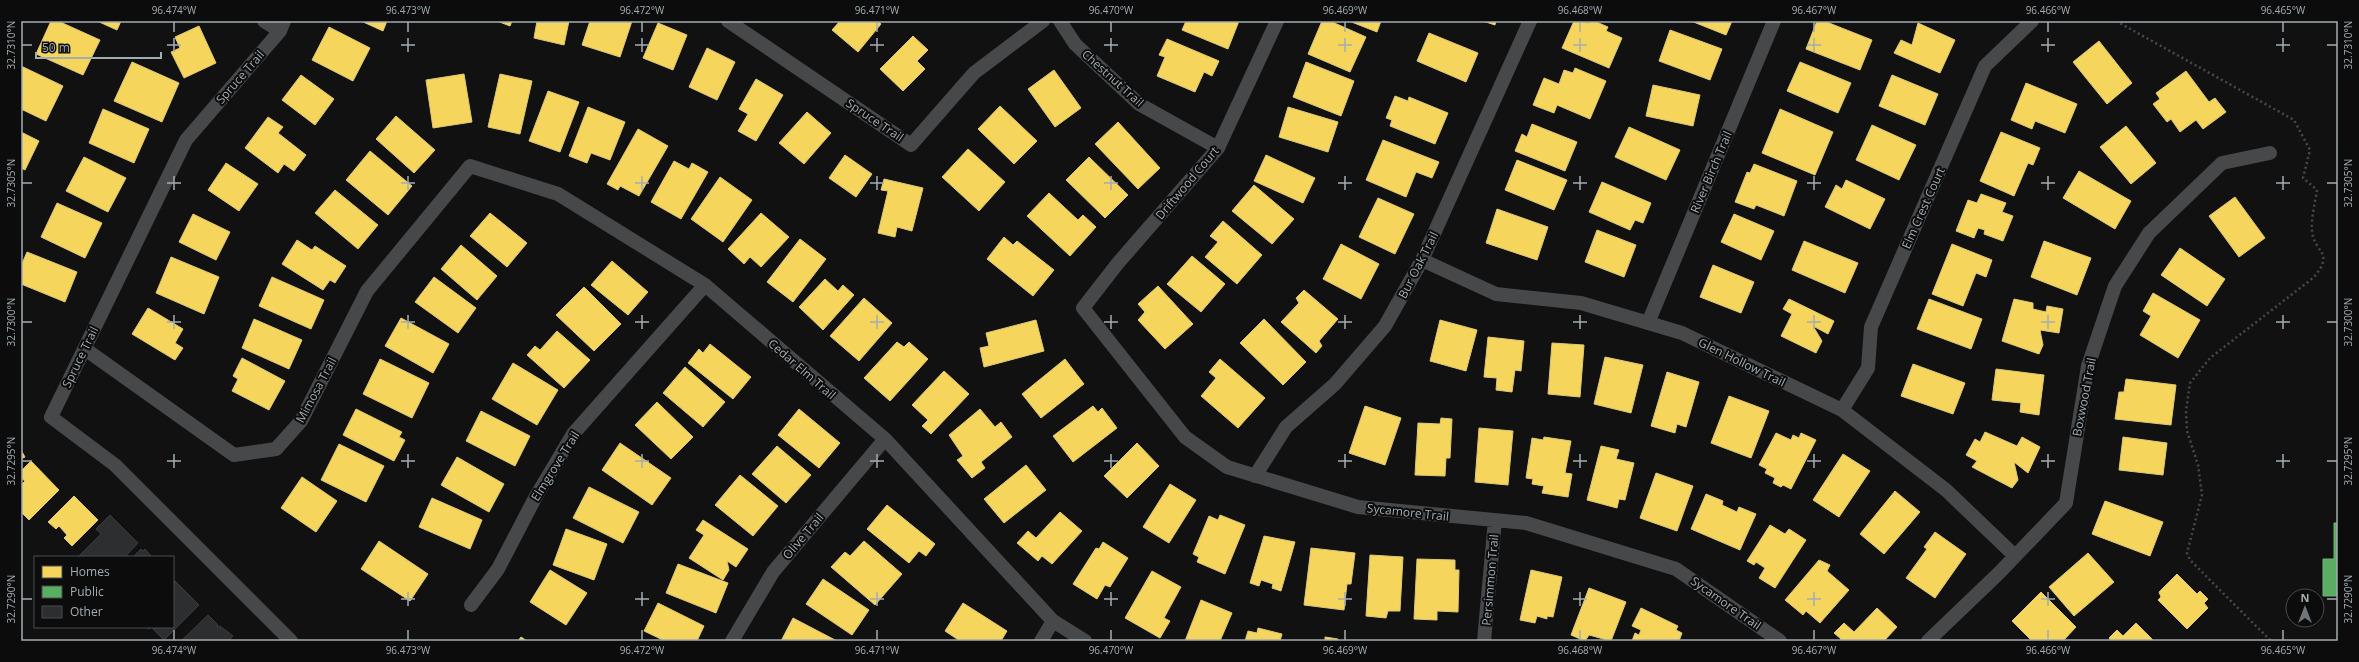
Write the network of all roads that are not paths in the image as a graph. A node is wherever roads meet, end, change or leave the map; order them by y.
1 (264, 21) edge
2 (728, 21) edge
3 (1043, 21) edge
4 (1060, 21) edge
5 (1277, 21) edge
6 (1530, 21) edge
7 (1774, 21) edge
8 (2032, 21) edge
9 (282, 26) edge
10 (1218, 148) junction
11 (2270, 154) dead end
12 (470, 166) joint
13 (1422, 260) junction
14 (705, 285) junction
15 (1083, 308) joint
16 (1648, 323) junction
17 (85, 349) junction
18 (1842, 410) junction
19 (885, 439) junction
20 (1255, 476) junction
21 (1495, 520) junction
22 (2015, 556) junction
23 (471, 605) dead end
24 (1053, 622) junction
25 (291, 641) edge
26 (732, 641) edge
27 (1041, 641) edge
28 (1085, 641) edge
29 (1484, 641) edge
30 (1780, 641) edge
31 (1928, 641) edge

1 - 9 street
2 - 3 street, Spruce Trail
4 - 10 street, Chestnut Trail
5 - 10 street, Driftwood Court
6 - 13 street, Bur Oak Trail
7 - 16 street, River Birch Trail
8 - 18 street, Elm Crest Court
9 - 17 street, Spruce Trail
10 - 15 street, Driftwood Court
11 - 22 street, Boxwood Trail
12 - 14 street, Cedar Elm Trail
12 - 17 street, Mimosa Trail
13 - 16 street, Glen Hollow Trail
13 - 20 street, Bur Oak Trail
14 - 19 street, Cedar Elm Trail
14 - 23 street, Elmgrove Trail
15 - 20 street, Sycamore Trail
16 - 18 street, Glen Hollow Trail
17 - 25 street, Spruce Trail
18 - 22 street, Glen Hollow Trail
19 - 24 street, Cedar Elm Trail
19 - 26 street, Olive Trail
20 - 21 street, Sycamore Trail
21 - 29 street, Persimmon Trail
21 - 30 street, Sycamore Trail
22 - 31 street, Boxwood Trail
24 - 27 street
24 - 28 street, Cedar Elm Trail

